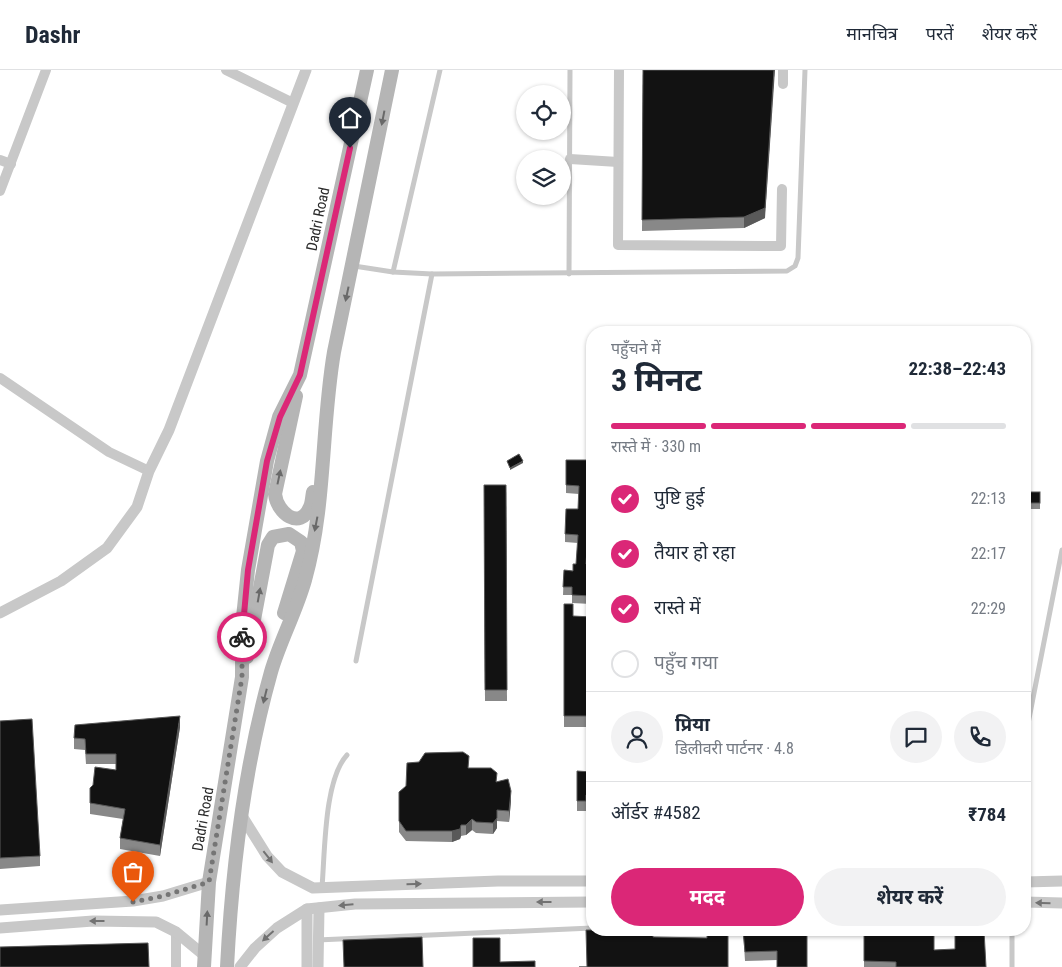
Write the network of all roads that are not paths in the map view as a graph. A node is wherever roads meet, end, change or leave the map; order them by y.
1 (46, 70) edge
2 (226, 70) edge
3 (306, 70) edge
4 (366, 70) edge
5 (392, 70) edge
6 (440, 70) edge
7 (570, 70) edge
8 (619, 70) edge
9 (784, 70) edge
10 (805, 70) edge
11 (783, 84) dead end
12 (293, 103) junction
13 (570, 150) edge
14 (571, 159) edge
15 (0, 160) edge
16 (618, 162) junction
17 (11, 164) junction
18 (782, 189) dead end
19 (0, 191) edge
20 (570, 205) edge
21 (353, 266) junction
22 (393, 272) junction
23 (432, 274) junction
24 (570, 274) junction
25 (300, 375) junction
26 (0, 378) edge
27 (327, 392) junction
28 (150, 471) junction
29 (1062, 550) edge
30 (0, 613) edge
31 (356, 661) dead end
32 (271, 671) junction
33 (242, 677) junction
34 (1031, 708) edge
35 (347, 755) dead end
36 (242, 816) junction
37 (586, 881) edge
38 (1062, 881) edge
39 (209, 882) junction
40 (1031, 882) edge
41 (381, 886) junction
42 (322, 888) junction
43 (586, 902) edge
44 (1031, 902) edge
45 (1062, 903) edge
46 (381, 904) junction
47 (313, 908) junction
48 (0, 910) edge
49 (0, 928) edge
50 (586, 928) edge
51 (176, 932) junction
52 (1012, 936) edge
53 (312, 940) junction
54 (205, 961) edge
55 (176, 967) edge
56 (227, 967) edge
57 (240, 967) edge
58 (307, 967) edge
59 (318, 967) edge
60 (1012, 967) edge

1 - 17 street
2 - 12 street
3 - 12 street
4 - 25 main road, Dadri Road
5 -> 21 main road, Dadri Road
6 - 22 lane
7 - 13 lane
8 - 16 street
9 - 11 street
10 - 24 lane
12 - 28 street
14 - 16 street
15 - 17 street
16 - 18 street
17 - 19 street
20 - 24 lane
21 - 22 lane
21 -> 27 main road, Dadri Road
22 - 23 lane
23 - 24 lane
23 - 31 lane
27 -> 25 main road, Dadri Road
25 - 33 main road, Dadri Road
26 - 28 street
27 -> 32 main road, Dadri Road
28 - 30 street
29 - 34 lane
33 -> 32 main road, Dadri Road
32 -> 36 main road, Dadri Road
33 - 39 main road, Dadri Road
35 - 42 lane
36 -> 42 street
36 - 56 main road, Dadri Road
41 -> 37 street
38 - 40 street
39 - 48 street
54 -> 39 main road, Dadri Road
41 - 42 street
41 - 46 street
43 -> 46 street
45 -> 44 street
46 -> 47 street
47 - 53 street
47 -> 57 street
51 -> 49 street
50 - 53 lane
51 - 54 street
51 - 55 street
52 - 60 lane
53 - 58 street
53 - 59 street

